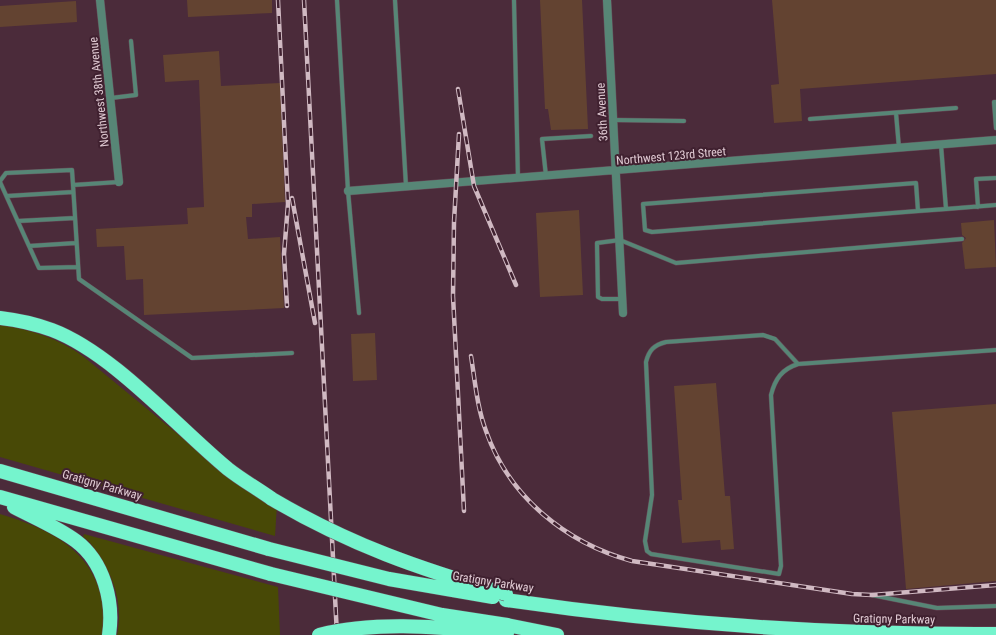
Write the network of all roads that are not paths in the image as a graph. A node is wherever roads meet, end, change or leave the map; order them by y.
1 (100, 0) edge
2 (337, 0) edge
3 (395, 0) edge
4 (514, 0) edge
5 (607, 0) edge
6 (131, 41) dead end
7 (111, 98) junction
8 (996, 102) edge
9 (956, 108) dead end
10 (896, 113) junction
11 (810, 119) dead end
12 (614, 120) junction
13 (684, 121) dead end
14 (996, 128) edge
15 (591, 136) dead end
16 (996, 140) edge
17 (941, 144) junction
18 (899, 148) junction
19 (617, 171) junction
20 (546, 176) junction
21 (996, 178) edge
22 (518, 179) junction
23 (0, 181) edge
24 (119, 182) joint
25 (73, 185) junction
26 (406, 186) junction
27 (348, 191) junction
28 (73, 192) junction
29 (6, 196) junction
30 (996, 205) edge
31 (978, 206) junction
32 (946, 209) junction
33 (918, 211) junction
34 (75, 218) junction
35 (18, 221) junction
36 (962, 239) dead end
37 (620, 240) junction
38 (76, 243) junction
39 (29, 246) junction
40 (78, 267) junction
41 (622, 299) junction
42 (623, 313) dead end
43 (360, 314) dead end
44 (0, 318) edge
45 (996, 350) edge
46 (292, 353) dead end
47 (798, 364) junction
48 (0, 471) edge
49 (0, 499) edge
50 (872, 595) dead end
51 (506, 597) junction
52 (996, 606) edge
53 (507, 629) junction
54 (996, 634) edge
55 (109, 635) edge
56 (319, 635) edge
57 (526, 635) edge
58 (558, 635) edge

1 - 7 street, Northwest 38th Avenue
2 - 27 lane
3 - 26 lane
4 - 22 lane
5 - 12 street, 36th Avenue
6 - 7 lane
7 - 24 street, Northwest 38th Avenue
8 - 14 lane
9 - 10 lane
10 - 11 lane
10 - 18 lane
12 - 13 lane
12 - 19 street, 36th Avenue
15 - 20 lane
16 - 17 street, Northwest 123rd Street
17 - 18 street, Northwest 123rd Street
17 - 32 lane
18 - 19 street, Northwest 123rd Street
19 - 20 street, Northwest 123rd Street
19 - 37 street, 36th Avenue
20 - 22 street, Northwest 123rd Street
21 - 31 lane
22 - 26 street, Northwest 123rd Street
23 - 25 lane
23 - 29 lane
24 - 25 lane
25 - 28 lane
26 - 27 street, Northwest 123rd Street
27 - 43 lane
28 - 29 lane
28 - 34 lane
29 - 35 lane
30 - 31 lane
31 - 32 lane
32 - 33 lane
33 - 33 lane
34 - 35 lane
34 - 38 lane
35 - 39 lane
36 - 37 lane
37 - 41 street, 36th Avenue
37 - 41 lane
38 - 39 lane
38 - 40 lane
39 - 40 lane
40 - 46 lane
41 - 42 street, 36th Avenue
44 - 51 highway, bridge
45 - 47 lane
47 - 47 lane
48 - 51 highway, Gratigny Parkway, bridge
49 - 53 highway, bridge
49 - 55 highway
50 - 52 lane
51 - 54 highway, Gratigny Parkway
53 - 56 highway, bridge
53 - 57 highway
53 - 58 highway

